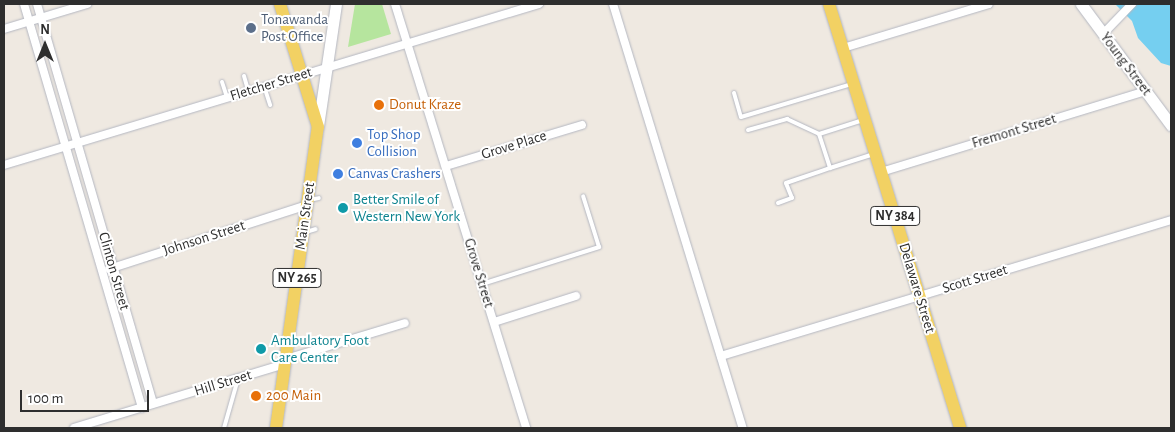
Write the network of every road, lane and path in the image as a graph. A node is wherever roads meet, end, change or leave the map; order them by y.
1 (24, 4) edge
2 (37, 4) edge
3 (87, 4) edge
4 (280, 4) edge
5 (336, 4) edge
6 (395, 4) edge
7 (539, 4) edge
8 (613, 4) edge
9 (829, 4) edge
10 (989, 4) edge
11 (1080, 4) edge
12 (1132, 4) edge
13 (41, 18) junction
14 (29, 21) junction
15 (4, 29) edge
16 (1103, 34) junction
17 (408, 43) junction
18 (843, 48) junction
19 (327, 67) junction
20 (301, 75) junction
21 (244, 76) dead end
22 (59, 80) junction
23 (222, 82) dead end
24 (47, 83) junction
25 (854, 84) junction
26 (264, 86) junction
27 (248, 90) junction
28 (1146, 91) junction
29 (734, 93) dead end
30 (227, 97) junction
31 (270, 105) dead end
32 (865, 120) junction
33 (582, 124) dead end
34 (1171, 125) edge
35 (318, 127) junction
36 (748, 130) dead end
37 (819, 134) junction
38 (77, 142) junction
39 (66, 146) junction
40 (876, 153) junction
41 (4, 165) edge
42 (446, 166) junction
43 (830, 168) junction
44 (881, 172) junction
45 (583, 196) dead end
46 (311, 201) junction
47 (94, 203) junction
48 (778, 203) dead end
49 (83, 206) junction
50 (1171, 220) edge
51 (316, 229) dead end
52 (303, 233) junction
53 (113, 267) junction
54 (102, 271) junction
55 (482, 284) junction
56 (576, 296) dead end
57 (919, 296) junction
58 (494, 322) junction
59 (405, 323) dead end
60 (134, 339) junction
61 (123, 342) junction
62 (721, 356) junction
63 (286, 362) junction
64 (238, 379) junction
65 (153, 404) junction
66 (142, 408) junction
67 (74, 428) edge
68 (224, 428) edge
69 (276, 428) edge
70 (526, 428) edge
71 (743, 428) edge
72 (960, 428) edge

1 - 14 street, Clinton Street
2 - 13 street, Clinton Street
3 - 13 street
4 - 20 main road, NY 265
5 - 19 street, Main Street
6 - 17 street, Grove Street
7 - 17 street, Fletcher Street
8 - 62 street
9 - 18 main road, Delaware Street / NY 384
10 - 18 street
11 - 16 street, Young Street
12 - 16 street
13 - 14 street
13 - 22 street, Clinton Street
14 - 15 street
14 - 24 street, Clinton Street
16 - 28 street, Young Street
17 - 19 street, Fletcher Street
17 - 42 street, Grove Street
18 - 25 main road, Delaware Street / NY 384
19 - 20 street, Fletcher Street
19 - 35 street, Main Street
20 - 26 street, Fletcher Street
20 - 35 main road, NY 265
21 - 27 lane
22 - 24 street
22 - 38 street, Clinton Street
23 - 30 lane
24 - 39 street, Clinton Street
25 - 29 lane
25 - 32 main road, Delaware Street / NY 384
26 - 27 street, Fletcher Street
26 - 31 lane
27 - 30 street, Fletcher Street
28 - 34 street, Young Street
28 - 44 street, Fremont Street
30 - 38 street, Fletcher Street
32 - 37 lane
32 - 40 main road, Delaware Street / NY 384
33 - 42 street, Grove Place
35 - 46 main road, Main Street / NY 265
36 - 37 lane
37 - 43 lane
38 - 39 street, Fletcher Street
38 - 47 street, Clinton Street
39 - 41 street, Fletcher Street
39 - 49 street, Clinton Street
40 - 43 lane
40 - 44 main road, Delaware Street / NY 384
42 - 55 street, Grove Street
43 - 48 lane
44 - 57 main road, Delaware Street / NY 384
45 - 55 lane
46 - 52 main road, Main Street / NY 265
46 - 53 street, Johnson Street
47 - 49 street
47 - 53 street, Clinton Street
49 - 54 street, Clinton Street
50 - 57 street, Scott Street
51 - 52 lane
52 - 63 main road, Main Street / NY 265
53 - 54 street, Johnson Street
53 - 60 street, Clinton Street
54 - 61 street, Clinton Street
55 - 58 street, Grove Street
56 - 58 street
57 - 62 street, Scott Street
57 - 72 main road, Delaware Street / NY 384
58 - 70 street, Grove Street
59 - 63 street, Hill Street
60 - 61 street
60 - 65 street, Clinton Street
61 - 66 street, Clinton Street
62 - 71 street
63 - 64 street, Hill Street
63 - 69 main road, Main Street / NY 265
64 - 65 street, Hill Street
64 - 68 lane
65 - 66 street, Hill Street
66 - 67 street, Hill Street

